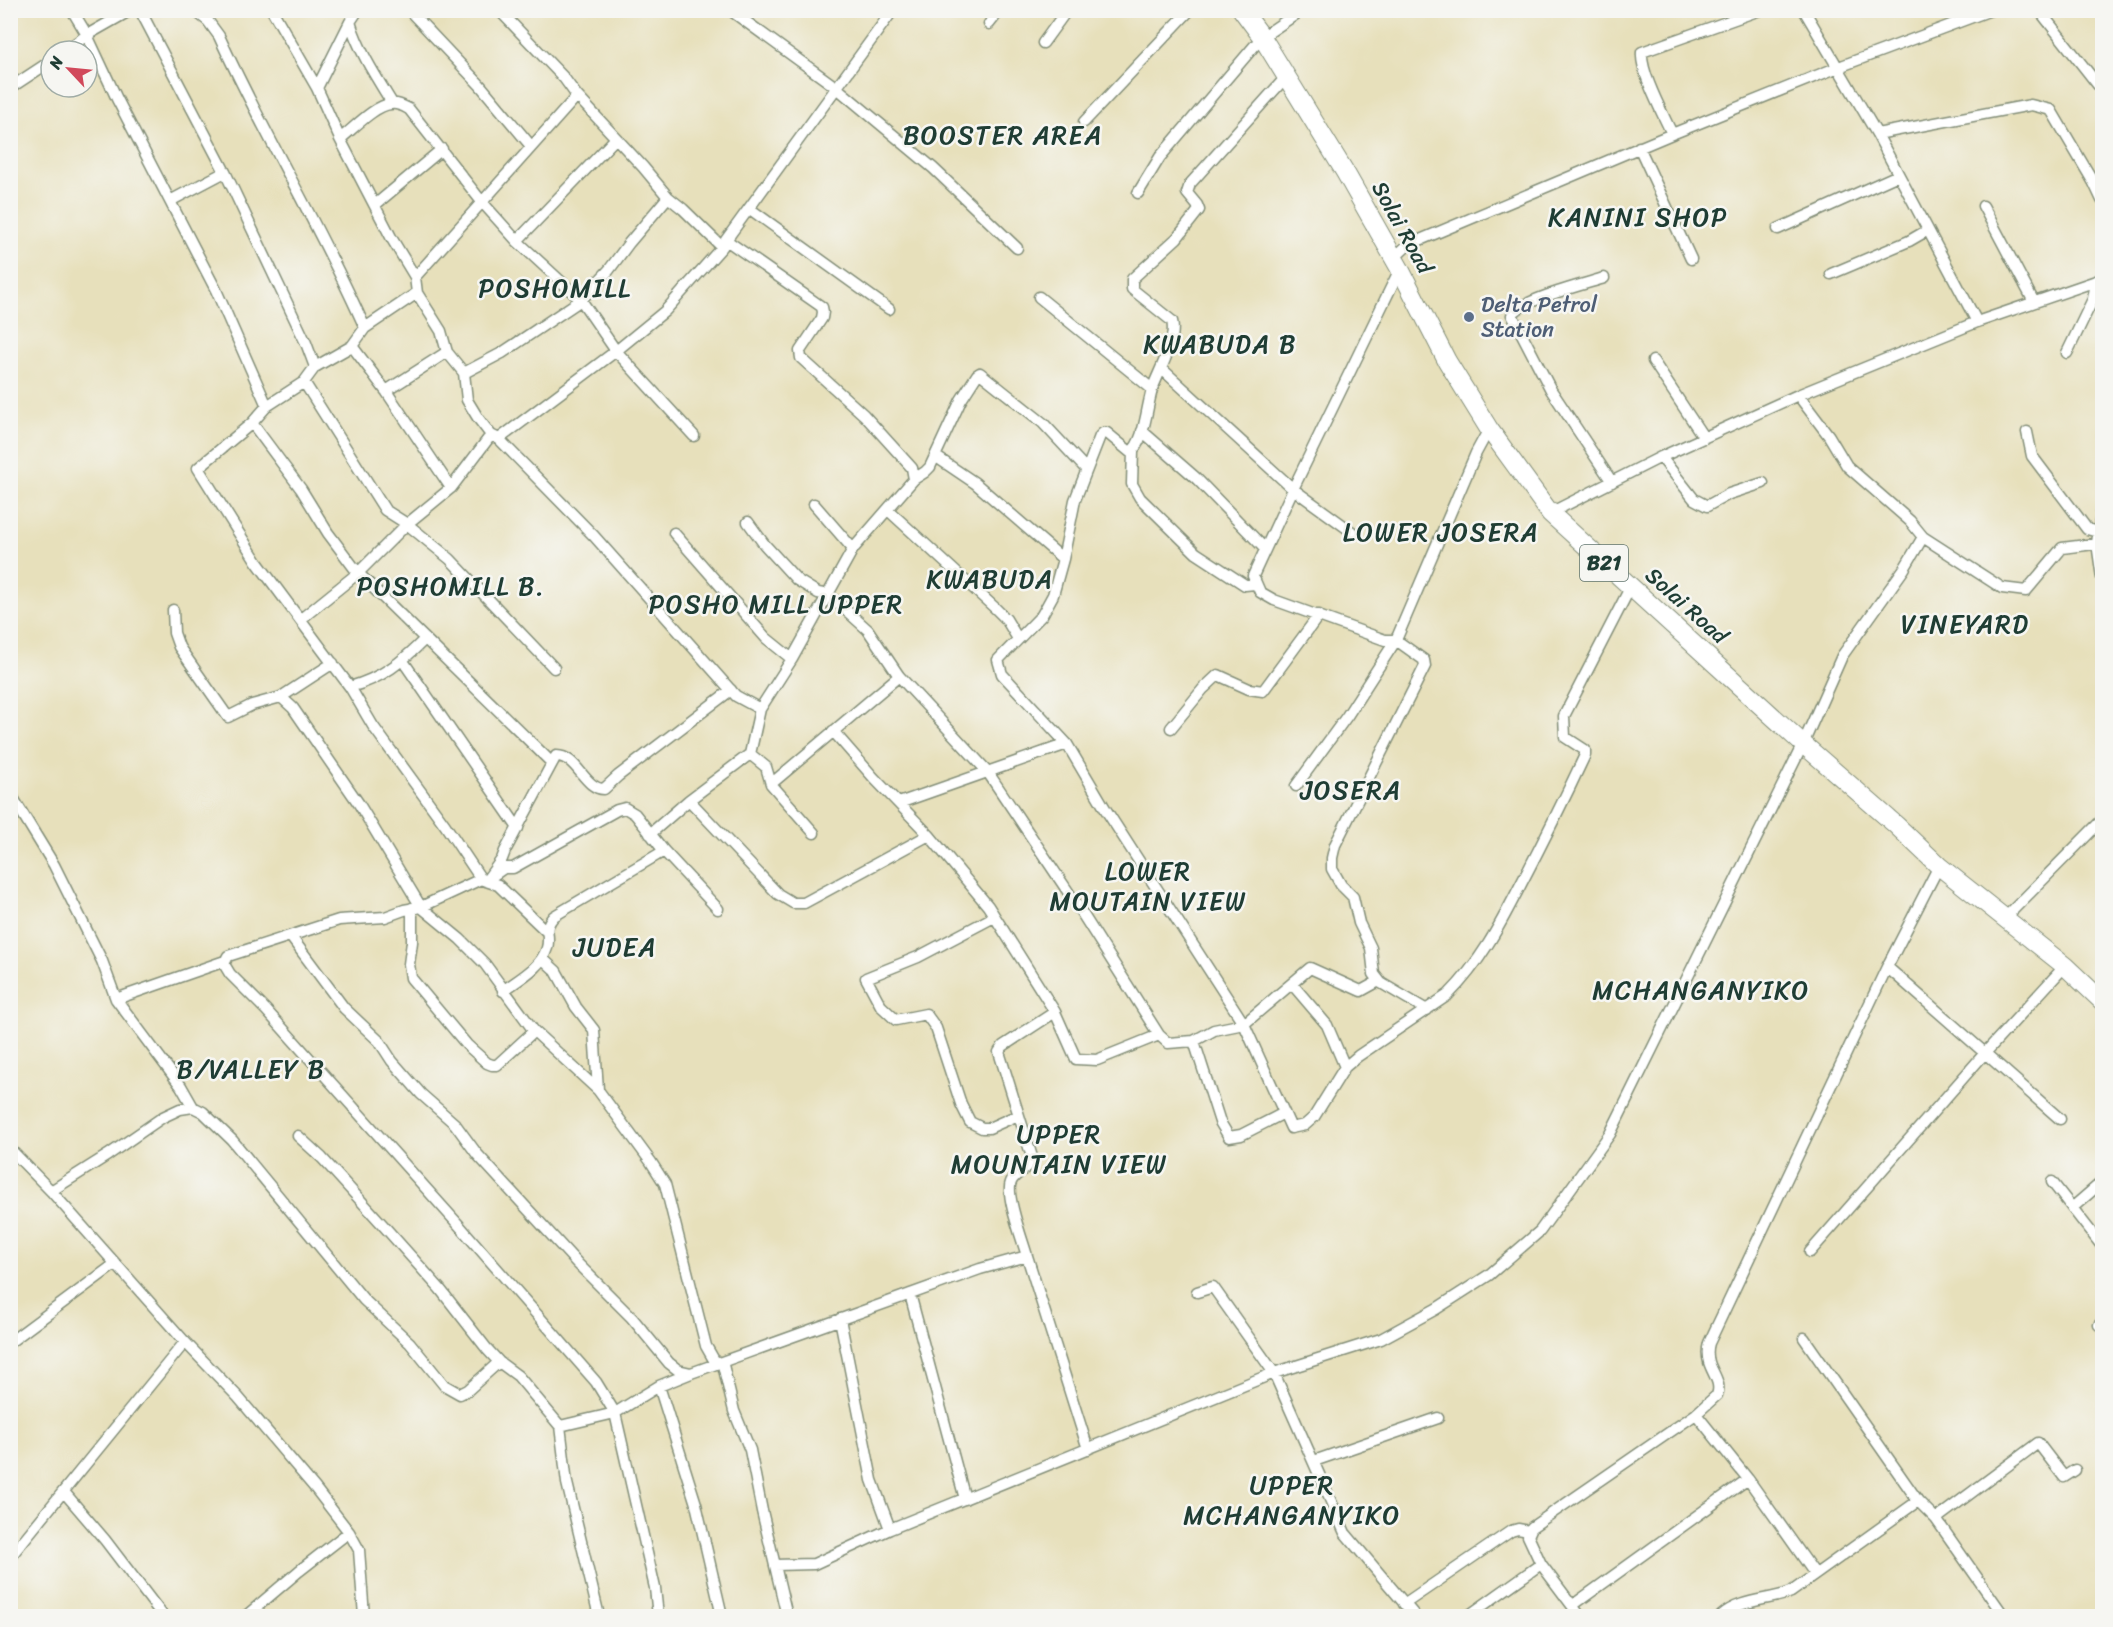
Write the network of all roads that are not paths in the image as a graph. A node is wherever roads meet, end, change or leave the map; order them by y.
1 (72, 10) edge
2 (131, 10) edge
3 (140, 10) edge
4 (194, 10) edge
5 (272, 10) edge
6 (358, 10) edge
7 (409, 10) edge
8 (499, 10) edge
9 (730, 10) edge
10 (893, 10) edge
11 (1000, 10) edge
12 (1067, 10) edge
13 (1190, 10) edge
14 (1242, 10) edge
15 (1302, 10) edge
16 (1760, 10) edge
17 (1804, 10) edge
18 (1991, 10) edge
19 (2039, 10) edge
20 (350, 22) junction
21 (989, 24) dead end
22 (87, 35) junction
23 (1262, 37) junction
24 (81, 39) edge
25 (1042, 43) dead end
26 (1836, 68) junction
27 (39, 69) edge
28 (1286, 77) junction
29 (2098, 86) dead end
30 (837, 87) junction
31 (10, 88) edge
32 (317, 88) junction
33 (577, 96) junction
34 (392, 103) junction
35 (1084, 122) dead end
36 (1672, 134) junction
37 (1877, 134) junction
38 (616, 138) junction
39 (340, 139) junction
40 (531, 147) junction
41 (1639, 147) junction
42 (442, 149) junction
43 (225, 172) junction
44 (1898, 175) junction
45 (1138, 193) dead end
46 (668, 197) junction
47 (2103, 200) edge
48 (170, 201) junction
49 (482, 202) junction
50 (375, 205) junction
51 (1983, 206) dead end
52 (750, 209) junction
53 (1778, 229) dead end
54 (1928, 230) junction
55 (518, 241) junction
56 (724, 244) junction
57 (1017, 248) dead end
58 (1691, 259) dead end
59 (1397, 263) junction
60 (1831, 274) dead end
61 (415, 277) junction
62 (1604, 278) dead end
63 (2099, 280) edge
64 (417, 292) junction
65 (1039, 297) dead end
66 (581, 300) junction
67 (2034, 302) junction
68 (889, 309) dead end
69 (1977, 322) junction
70 (365, 328) junction
71 (352, 346) junction
72 (616, 351) junction
73 (447, 352) junction
74 (2067, 354) dead end
75 (1653, 361) dead end
76 (315, 367) junction
77 (1162, 369) junction
78 (464, 374) junction
79 (304, 382) junction
80 (1152, 389) junction
81 (386, 391) junction
82 (1798, 395) junction
83 (267, 406) junction
84 (252, 423) junction
85 (1489, 429) junction
86 (1142, 431) junction
87 (2026, 432) dead end
88 (694, 436) dead end
89 (495, 437) junction
90 (1704, 438) junction
91 (1133, 451) junction
92 (935, 456) junction
93 (1661, 457) junction
94 (1086, 469) junction
95 (914, 479) junction
96 (1612, 482) junction
97 (1763, 483) dead end
98 (451, 488) junction
99 (1293, 489) junction
100 (814, 504) dead end
101 (2103, 508) edge
102 (888, 510) junction
103 (1550, 513) junction
104 (748, 522) dead end
105 (407, 524) junction
106 (674, 533) dead end
107 (1354, 534) dead end
108 (1923, 537) junction
109 (2099, 540) edge
110 (853, 549) junction
111 (1265, 549) junction
112 (1064, 559) junction
113 (358, 573) junction
114 (2103, 578) edge
115 (1255, 584) junction
116 (1631, 586) junction
117 (829, 595) junction
118 (173, 610) dead end
119 (1319, 615) junction
120 (301, 619) junction
121 (425, 639) junction
122 (1018, 639) junction
123 (1396, 640) junction
124 (792, 659) junction
125 (403, 661) junction
126 (333, 663) junction
127 (554, 668) dead end
128 (899, 676) junction
129 (350, 687) junction
130 (731, 690) junction
131 (281, 697) junction
132 (760, 710) junction
133 (1172, 728) dead end
134 (833, 731) junction
135 (1067, 744) junction
136 (1803, 744) junction
137 (750, 754) junction
138 (552, 763) junction
139 (987, 771) junction
140 (771, 784) junction
141 (1296, 786) dead end
142 (10, 793) edge
143 (689, 800) junction
144 (899, 803) junction
145 (2103, 820) edge
146 (518, 828) junction
147 (814, 833) dead end
148 (650, 834) junction
149 (929, 835) junction
150 (664, 851) junction
151 (1939, 866) junction
152 (484, 880) junction
153 (417, 908) junction
154 (718, 909) dead end
155 (994, 917) junction
156 (2004, 919) junction
157 (546, 931) junction
158 (291, 937) junction
159 (543, 959) junction
160 (225, 961) junction
161 (2065, 966) junction
162 (1887, 967) junction
163 (1379, 981) junction
164 (1292, 984) junction
165 (503, 991) junction
166 (116, 999) junction
167 (2103, 1001) edge
168 (1427, 1010) junction
169 (1054, 1012) junction
170 (1244, 1024) junction
171 (534, 1031) junction
172 (1159, 1035) junction
173 (1194, 1041) junction
174 (1985, 1053) junction
175 (1345, 1067) junction
176 (598, 1090) junction
177 (194, 1107) junction
178 (1284, 1113) junction
179 (1018, 1115) junction
180 (2060, 1119) dead end
181 (298, 1136) dead end
182 (10, 1149) edge
183 (2052, 1182) dead end
184 (2103, 1182) edge
185 (51, 1191) junction
186 (2072, 1208) junction
187 (2103, 1246) edge
188 (1810, 1252) dead end
189 (1027, 1256) junction
190 (115, 1264) junction
191 (1197, 1292) dead end
192 (910, 1294) junction
193 (840, 1319) junction
194 (1804, 1338) dead end
195 (10, 1342) edge
196 (185, 1342) junction
197 (499, 1362) junction
198 (718, 1363) junction
199 (691, 1373) junction
200 (1275, 1373) junction
201 (659, 1386) junction
202 (615, 1413) junction
203 (1696, 1414) junction
204 (1437, 1418) dead end
205 (560, 1426) junction
206 (1088, 1449) junction
207 (1314, 1461) junction
208 (2075, 1470) dead end
209 (1748, 1479) junction
210 (64, 1492) junction
211 (965, 1499) junction
212 (1918, 1501) junction
213 (1936, 1519) junction
214 (890, 1529) junction
215 (1529, 1531) junction
216 (349, 1532) junction
217 (10, 1557) edge
218 (1541, 1564) junction
219 (775, 1565) junction
220 (1815, 1574) junction
221 (1404, 1604) junction
222 (1573, 1605) junction
223 (163, 1617) edge
224 (246, 1617) edge
225 (364, 1617) edge
226 (599, 1617) edge
227 (658, 1617) edge
228 (722, 1617) edge
229 (787, 1617) edge
230 (1415, 1617) edge
231 (1468, 1617) edge
232 (1580, 1617) edge
233 (1721, 1617) edge
234 (2004, 1617) edge

1 - 22 street
2 - 22 street
3 - 43 street
4 - 70 street
5 - 32 street
6 - 20 street
7 - 40 street
8 - 33 street
9 - 30 street
10 - 30 street
11 - 21 street
12 - 25 street
13 - 35 street
14 - 23 highway, Solai Road / B21
15 - 23 street
16 - 36 street
17 - 26 street
18 - 26 street
19 - 29 street
20 - 32 street
20 - 34 street
22 - 24 street
22 - 48 street
23 - 28 highway, Solai Road / B21
23 - 45 street
26 - 36 street
26 - 37 street
27 - 31 street
28 - 59 highway, Solai Road / B21
28 - 77 street
30 - 52 street
30 - 57 street
32 - 39 street
33 - 38 street
33 - 40 street
34 - 39 street
34 - 42 street
36 - 41 street
37 - 44 street
37 - 47 street
38 - 46 street
38 - 55 street
39 - 50 street
40 - 49 street
41 - 58 street
41 - 59 street
42 - 49 street
42 - 50 street
43 - 48 street
43 - 76 street
44 - 53 street
44 - 54 street
46 - 56 street
46 - 66 street
48 - 83 street
49 - 55 street
49 - 61 street
50 - 61 street
51 - 67 street
52 - 56 street
52 - 68 street
54 - 60 street
54 - 69 street
55 - 66 street
56 - 72 street
56 - 95 street
59 - 85 highway, Solai Road / B21
59 - 99 street
61 - 64 street
62 - 96 street
63 - 67 street
63 - 74 street
64 - 70 street
64 - 73 street
65 - 80 street
66 - 72 street
66 - 78 street
67 - 69 street
69 - 82 street
70 - 71 street
71 - 76 street
71 - 81 street
72 - 88 street
72 - 89 street
73 - 78 street
73 - 81 street
75 - 90 street
76 - 79 street
77 - 80 street
77 - 99 street
78 - 89 street
79 - 83 street
79 - 105 street
80 - 86 street
81 - 98 street
82 - 90 street
82 - 108 street
83 - 84 street
84 - 113 street
84 - 120 street
85 - 103 highway, Solai Road / B21
85 - 123 street
86 - 91 street
86 - 111 street
87 - 109 street
89 - 98 street
89 - 130 street
90 - 93 street
91 - 94 street
91 - 115 street
92 - 94 street
92 - 95 street
92 - 112 street
93 - 96 street
93 - 97 street
94 - 112 street
95 - 102 street
96 - 103 street
98 - 105 street
99 - 107 street
99 - 111 street
100 - 110 street
101 - 109 street
102 - 110 street
102 - 122 street
103 - 116 highway, Solai Road / B21
104 - 117 street
105 - 113 street
105 - 127 street
106 - 124 street
108 - 109 street
108 - 136 street
109 - 114 street
110 - 117 street
111 - 115 street
112 - 122 street
113 - 120 street
113 - 121 street
115 - 119 street
116 - 136 highway, Solai Road / B21
116 - 168 street
117 - 124 street
117 - 128 street
118 - 131 street
119 - 123 street
119 - 133 street
120 - 126 street
121 - 125 street
121 - 138 street
122 - 135 street
123 - 141 street
123 - 163 street
124 - 132 street
125 - 129 street
125 - 146 street
126 - 129 street
126 - 131 street
128 - 134 street
128 - 139 street
129 - 152 street
130 - 132 street
130 - 138 street
131 - 153 street
132 - 137 street
134 - 140 street
134 - 144 street
135 - 139 street
135 - 170 street
136 - 151 highway, Solai Road / B21
136 - 200 street
137 - 140 street
137 - 143 street
138 - 146 street
139 - 144 street
139 - 172 street
140 - 147 street
142 - 166 street
143 - 148 street
143 - 149 street
144 - 149 street
145 - 156 street
146 - 152 street
148 - 150 street
148 - 152 street
149 - 155 street
150 - 154 street
150 - 157 street
151 - 156 highway, Solai Road / B21
151 - 162 street
152 - 153 street
152 - 157 street
153 - 158 street
153 - 165 street
153 - 171 street
155 - 169 street
155 - 179 street
156 - 161 highway, Solai Road / B21
157 - 159 street
158 - 160 street
158 - 199 street
159 - 165 street
159 - 176 street
160 - 166 street
160 - 202 street
161 - 167 highway, Solai Road / B21
161 - 174 street
162 - 174 street
162 - 203 street
163 - 164 street
163 - 168 street
164 - 170 street
164 - 175 street
165 - 171 street
166 - 177 street
168 - 175 street
169 - 172 street
169 - 179 street
170 - 173 street
170 - 178 street
171 - 176 street
172 - 173 street
173 - 178 street
174 - 180 street
174 - 188 street
175 - 178 street
176 - 198 street
177 - 185 street
177 - 197 street
179 - 189 street
181 - 197 street
182 - 185 street
183 - 186 street
184 - 186 street
185 - 190 street
186 - 187 street
189 - 192 street
189 - 206 street
190 - 195 street
190 - 196 street
191 - 200 street
192 - 193 street
192 - 211 street
193 - 198 street
193 - 214 street
194 - 212 street
196 - 210 street
196 - 216 street
197 - 205 street
198 - 199 street
198 - 219 street
199 - 201 street
200 - 206 street
200 - 207 street
201 - 202 street
201 - 228 street
202 - 205 street
202 - 227 street
203 - 209 street
203 - 215 street
204 - 207 street
205 - 226 street
206 - 211 street
207 - 221 street
208 - 213 street
209 - 220 street
209 - 222 street
210 - 217 street
210 - 223 street
211 - 214 street
212 - 213 street
212 - 220 street
213 - 234 street
214 - 219 street
215 - 218 street
215 - 221 street
216 - 224 street
216 - 225 street
218 - 222 street
218 - 231 street
219 - 229 street
220 - 233 street
221 - 230 street
222 - 232 street

